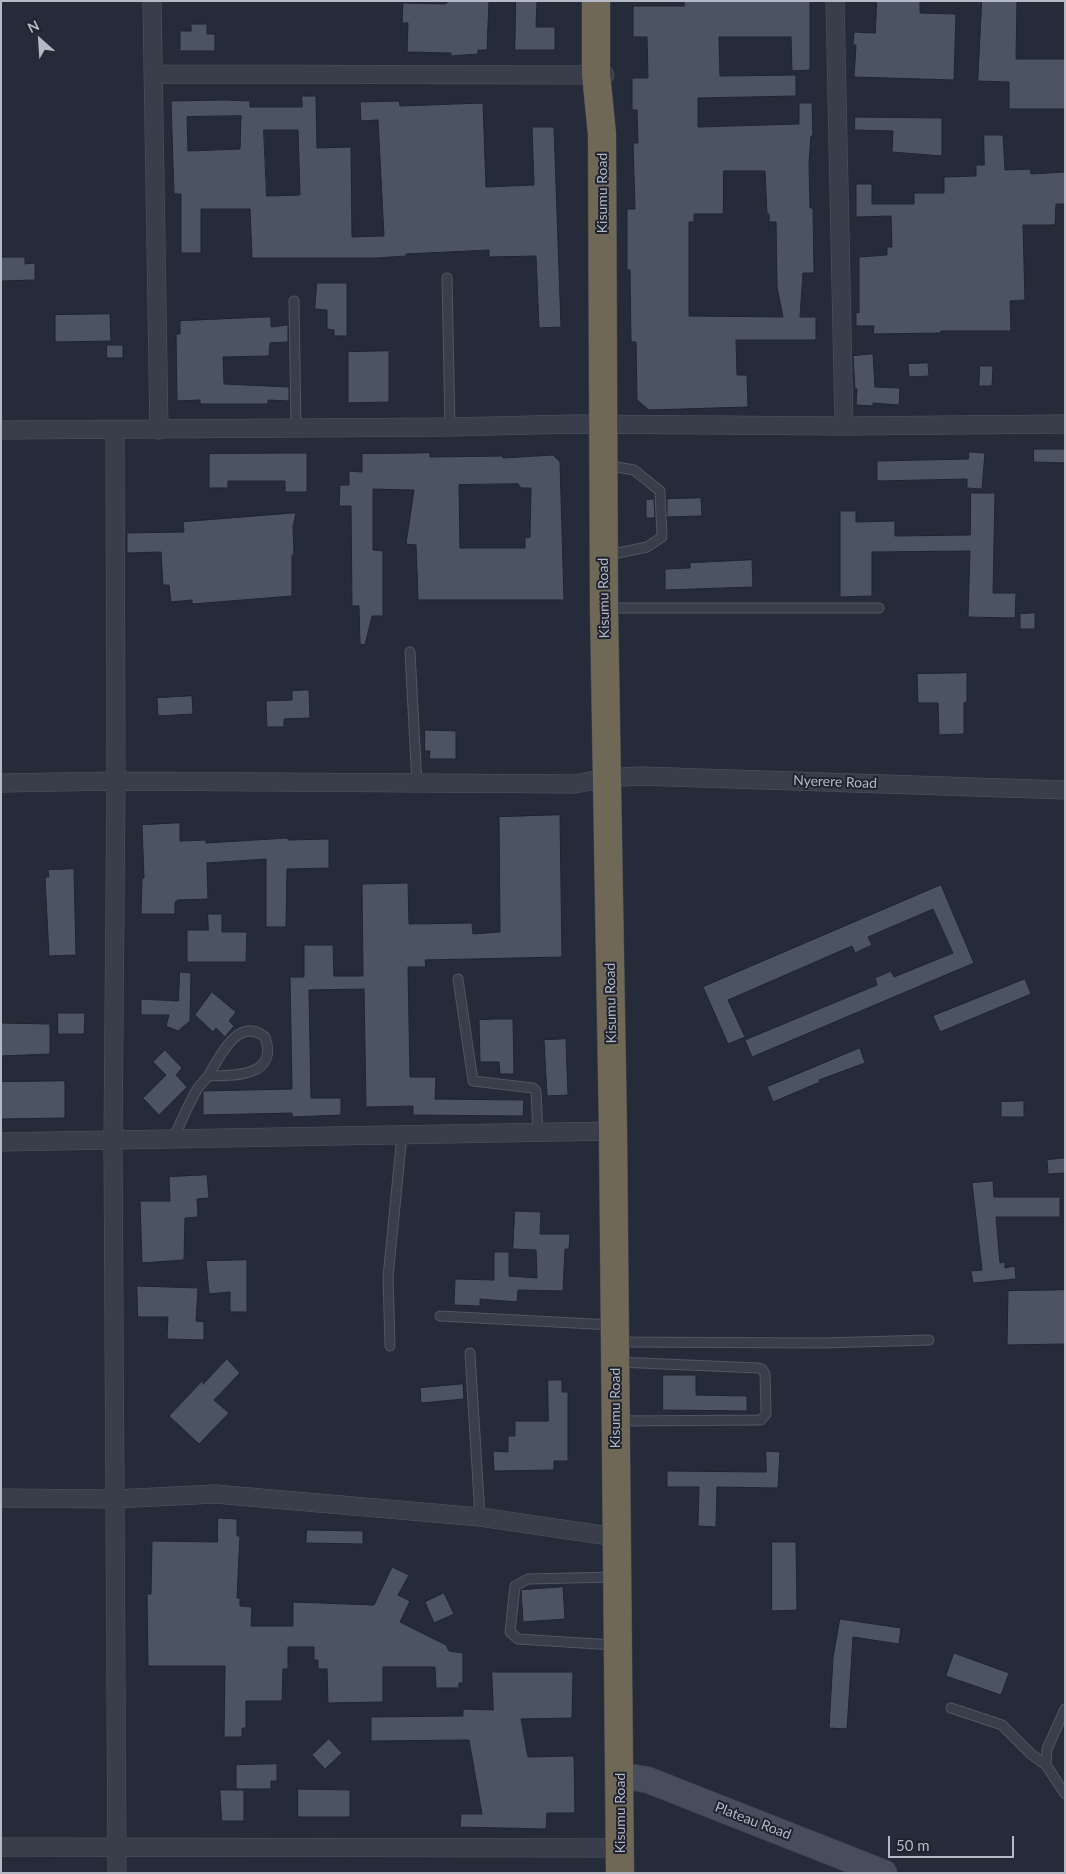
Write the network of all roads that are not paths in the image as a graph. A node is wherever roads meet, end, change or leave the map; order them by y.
1 (152, 1) edge
2 (596, 1) edge
3 (609, 1) edge
4 (835, 1) edge
5 (153, 74) junction
6 (603, 75) junction
7 (447, 278) dead end
8 (294, 301) dead end
9 (1065, 424) edge
10 (602, 426) junction
11 (844, 426) junction
12 (450, 427) junction
13 (296, 429) junction
14 (1, 430) edge
15 (159, 430) junction
16 (115, 431) junction
17 (602, 465) junction
18 (603, 556) junction
19 (604, 608) junction
20 (879, 608) dead end
21 (410, 652) dead end
22 (606, 778) junction
23 (116, 781) junction
24 (1, 783) edge
25 (418, 784) junction
26 (1065, 790) edge
27 (458, 979) dead end
28 (208, 1076) junction
29 (613, 1131) junction
30 (538, 1133) junction
31 (402, 1135) junction
32 (173, 1140) junction
33 (113, 1141) junction
34 (1, 1142) edge
35 (440, 1316) dead end
36 (929, 1340) dead end
37 (615, 1343) junction
38 (390, 1346) dead end
39 (470, 1353) dead end
40 (615, 1421) junction
41 (1, 1498) edge
42 (116, 1499) junction
43 (480, 1517) junction
44 (616, 1537) junction
45 (617, 1577) junction
46 (618, 1645) junction
47 (951, 1708) dead end
48 (1065, 1709) edge
49 (1046, 1765) junction
50 (620, 1775) junction
51 (1065, 1794) edge
52 (1, 1846) edge
53 (117, 1846) junction
54 (620, 1860) edge
55 (117, 1873) edge
56 (884, 1873) edge

1 - 5 street
2 - 6 highway
3 - 6 highway
4 - 11 street
5 - 6 street
5 - 15 street
6 - 10 highway, Kisumu Road
7 - 12 lane
8 - 13 lane
9 - 11 street
10 - 11 street
10 - 12 street
10 - 17 highway, Kisumu Road
12 - 13 street
13 - 15 street
14 - 16 street
15 - 16 street
16 - 23 street
17 - 18 highway, Kisumu Road
17 - 18 lane
18 - 19 highway, Kisumu Road
19 - 20 lane
19 - 22 highway, Kisumu Road
21 - 25 lane
22 - 25 street, Nyerere Road
22 - 26 street, Nyerere Road
22 - 29 highway, Kisumu Road
23 - 24 street, Nyerere Road
23 - 25 street, Nyerere Road
23 - 33 street
27 - 30 lane
28 - 28 lane
28 - 32 lane
29 - 30 street
29 - 37 highway, Kisumu Road
30 - 31 street
31 - 32 street
31 - 38 lane
32 - 33 street
33 - 34 street
33 - 42 street
35 - 37 lane
36 - 37 lane
37 - 40 highway, Kisumu Road
37 - 40 lane
39 - 43 lane
40 - 44 highway, Kisumu Road
41 - 42 street
42 - 43 street
42 - 53 street
43 - 44 street
44 - 45 highway, Kisumu Road
45 - 46 highway, Kisumu Road
45 - 46 lane
46 - 50 highway, Kisumu Road
47 - 49 lane
48 - 49 lane
49 - 51 lane
50 - 54 highway, Kisumu Road
50 - 56 street, Plateau Road
52 - 53 street
53 - 54 street
53 - 55 street

